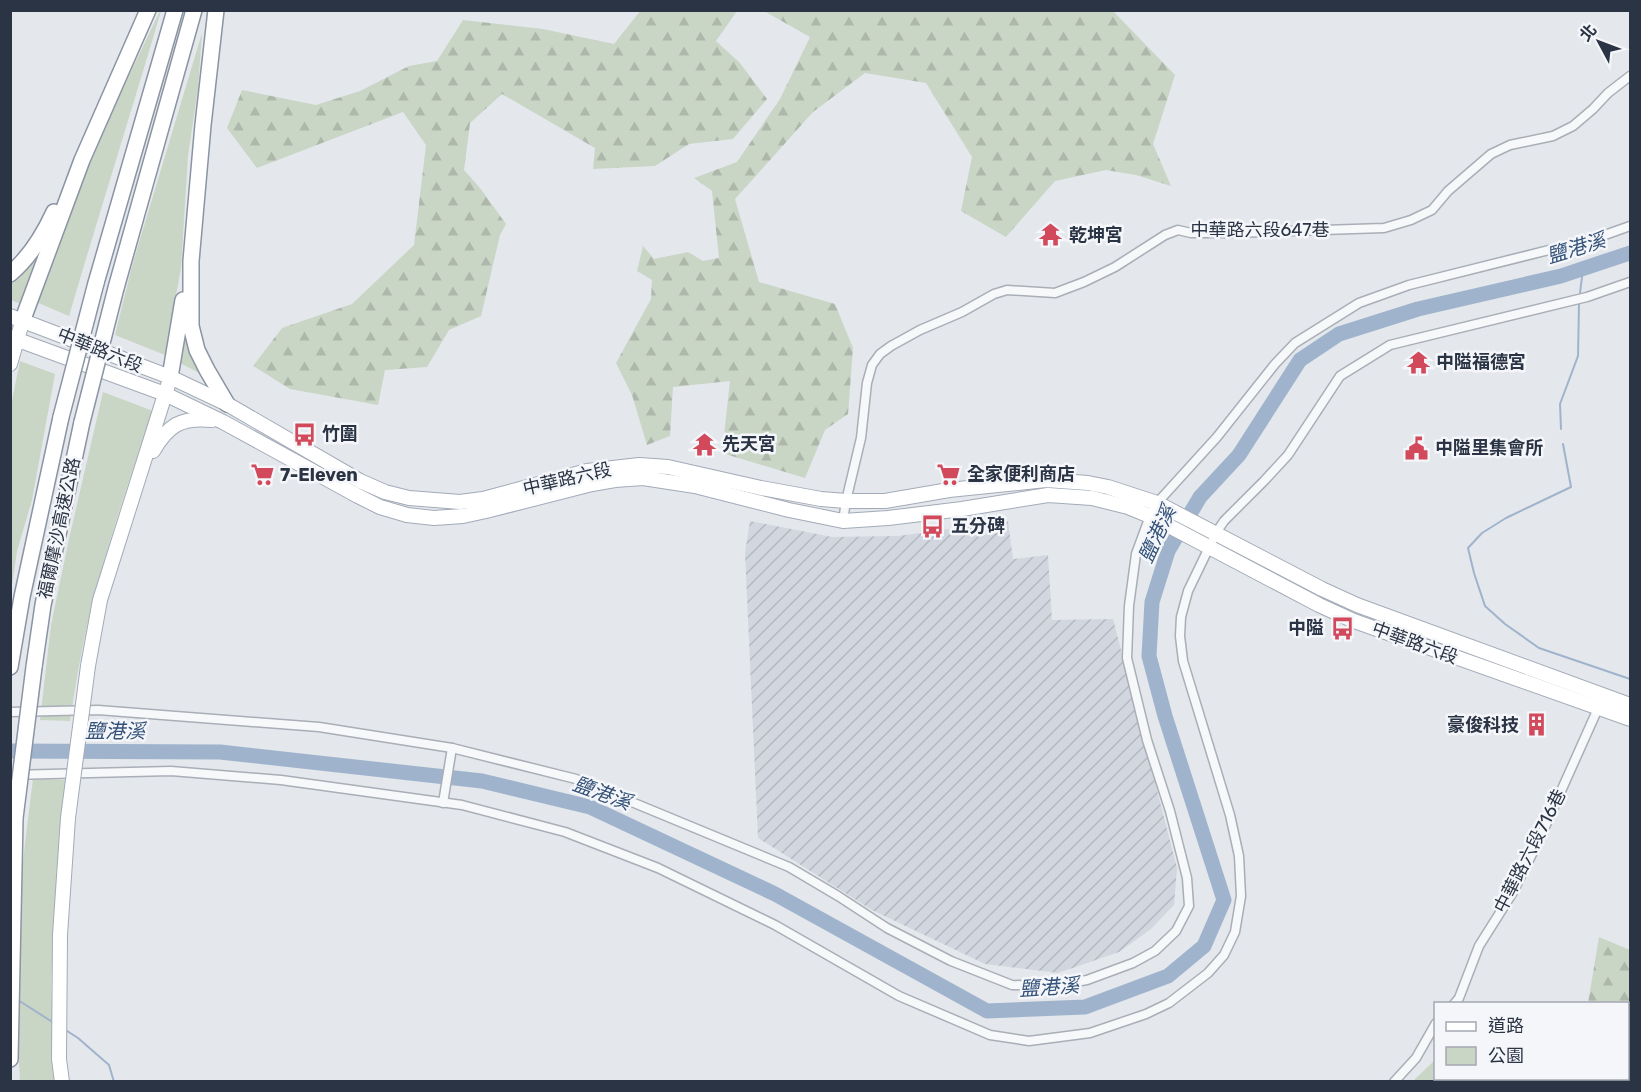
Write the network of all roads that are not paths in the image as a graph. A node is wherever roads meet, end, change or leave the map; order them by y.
1 (148, 10) edge
2 (175, 10) edge
3 (194, 10) edge
4 (216, 10) edge
5 (1630, 76) edge
6 (82, 160) junction
7 (1630, 226) edge
8 (191, 261) junction
9 (10, 274) edge
10 (1630, 282) edge
11 (16, 317) edge
12 (14, 338) edge
13 (10, 364) edge
14 (170, 377) junction
15 (165, 394) junction
16 (227, 404) junction
17 (223, 422) junction
18 (846, 501) junction
19 (131, 503) junction
20 (1157, 503) junction
21 (1150, 516) junction
22 (843, 521) junction
23 (1216, 533) junction
24 (1209, 546) junction
25 (10, 667) edge
26 (1601, 702) junction
27 (1630, 705) edge
28 (10, 711) edge
29 (1630, 719) edge
30 (452, 748) junction
31 (10, 775) edge
32 (443, 803) junction
33 (11, 992) edge
34 (11, 999) edge
35 (1456, 1002) edge
36 (1434, 1026) edge
37 (10, 1059) edge
38 (62, 1082) edge
39 (1394, 1082) edge

1 - 6 highway
2 - 25 highway, 福爾摩沙高速公路, bridge
3 - 33 highway, 福爾摩沙高速公路, bridge
4 - 8 highway
5 - 18 street, 中華路六段647巷
6 - 9 highway
6 - 11 highway
7 - 20 street
8 - 14 highway
8 - 16 highway
10 - 23 street
11 - 12 main road
11 - 14 main road, 中華路六段
12 - 13 main road
12 - 15 main road, 中華路六段
14 - 15 main road
14 - 16 main road, 中華路六段
15 - 17 main road, 中華路六段
15 - 19 main road
16 - 18 main road, 中華路六段
17 - 19 main road
17 - 22 main road, 中華路六段
18 - 20 main road, 中華路六段
18 - 22 street, 中華路六段647巷
19 - 38 main road, bridge
20 - 21 street
20 - 23 main road, 中華路六段
21 - 22 main road, 中華路六段
21 - 24 main road, 中華路六段
21 - 30 street
23 - 24 street
23 - 26 main road, 中華路六段
24 - 26 main road, 中華路六段
24 - 32 street
26 - 27 main road, 中華路六段
26 - 29 main road, 中華路六段
26 - 35 street, 中華路六段716巷
28 - 30 street
30 - 32 street
31 - 32 street
33 - 34 highway, 福爾摩沙高速公路
34 - 37 highway, 福爾摩沙高速公路
36 - 39 street

